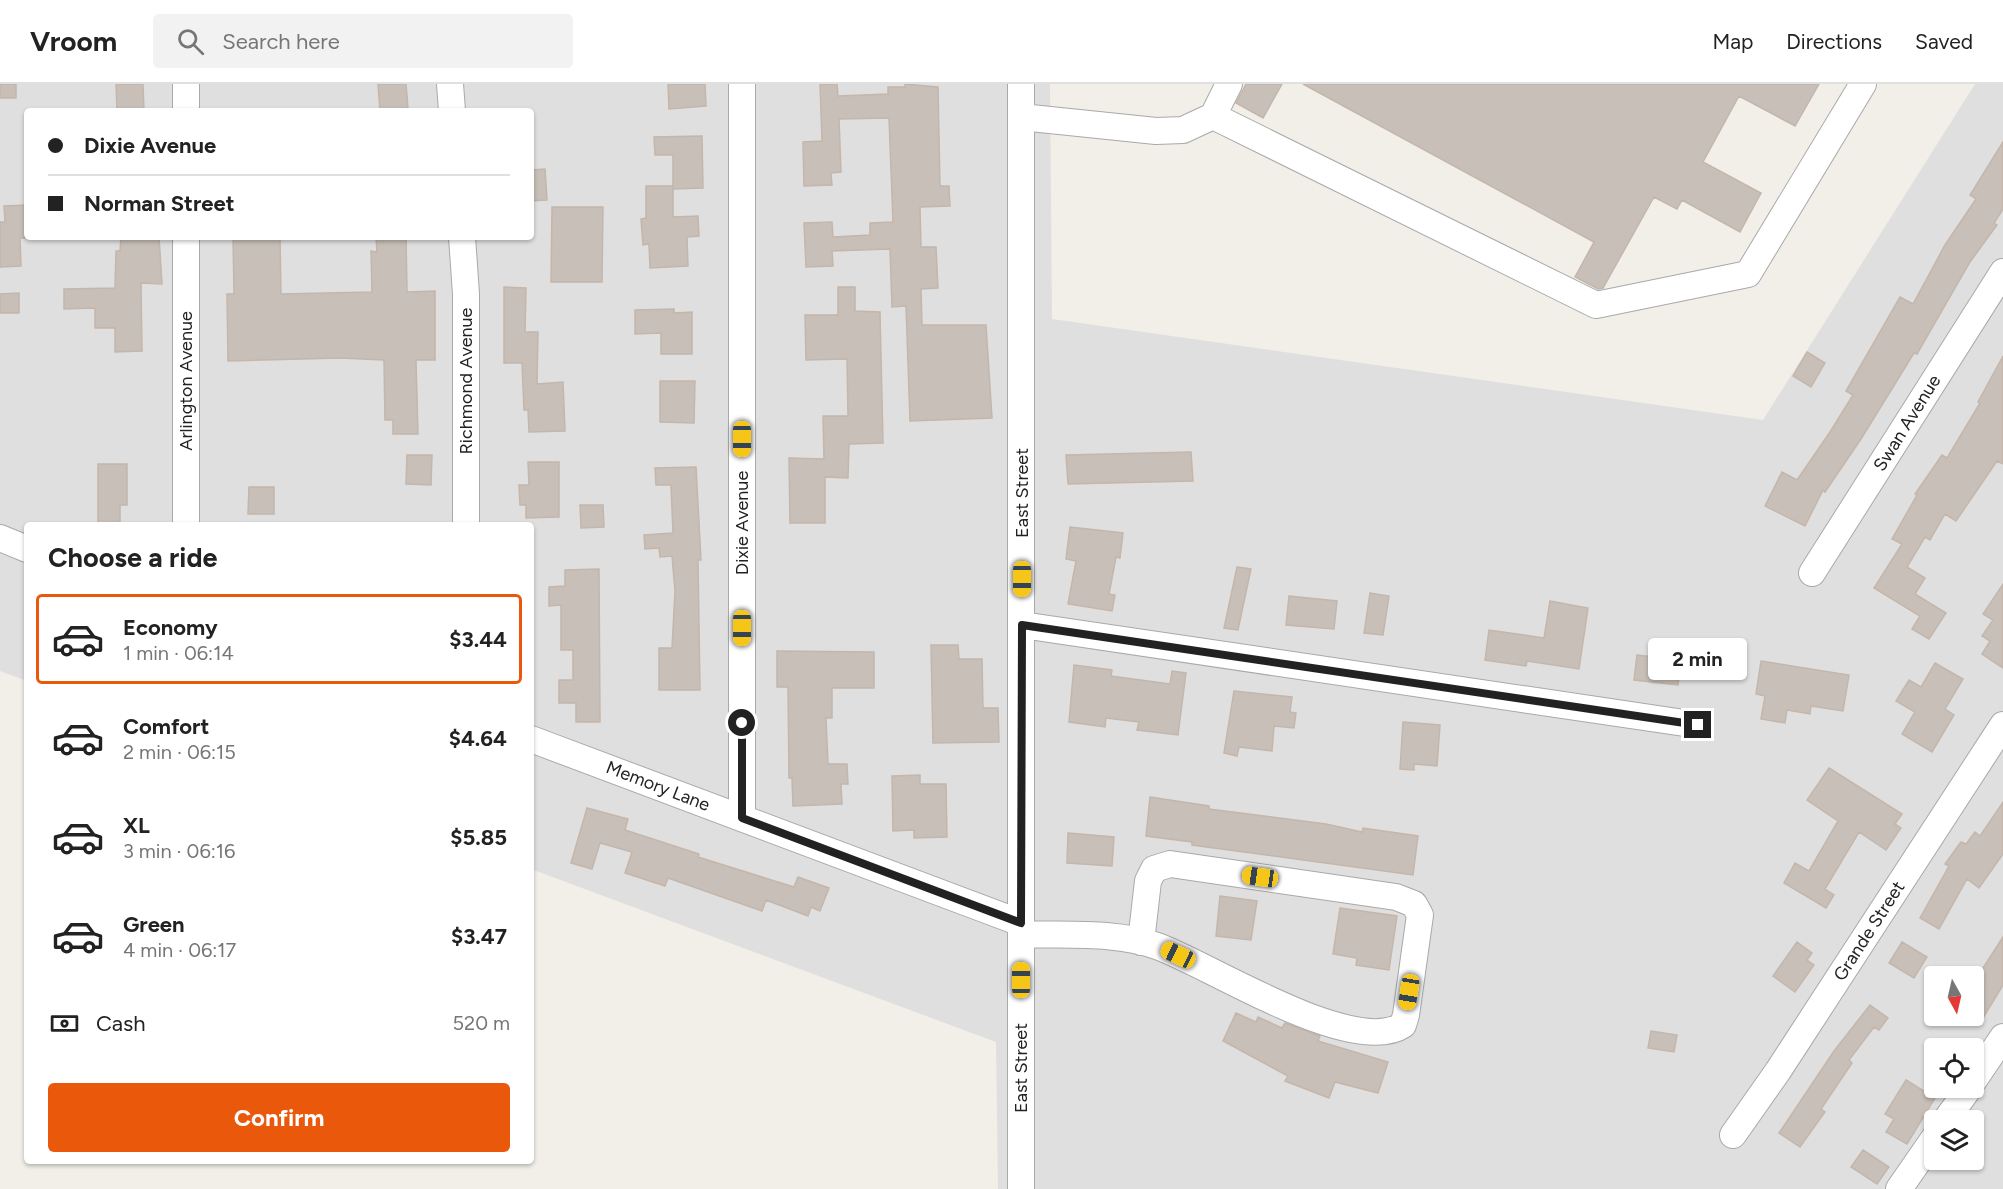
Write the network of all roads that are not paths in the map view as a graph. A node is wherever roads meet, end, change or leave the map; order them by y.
1 (186, 84) edge
2 (450, 84) edge
3 (742, 84) edge
4 (1021, 84) edge
5 (1229, 84) edge
6 (1863, 84) edge
7 (186, 108) edge
8 (452, 108) edge
9 (1213, 116) junction
10 (1021, 117) junction
11 (186, 240) edge
12 (462, 240) edge
13 (2003, 273) edge
14 (186, 522) edge
15 (466, 522) edge
16 (0, 538) edge
17 (24, 548) edge
18 (1812, 573) dead end
19 (1022, 625) junction
20 (1698, 725) dead end
21 (2003, 725) edge
22 (534, 740) edge
23 (742, 818) junction
24 (1021, 928) junction
25 (1141, 942) junction
26 (2003, 1038) edge
27 (1984, 1066) edge
28 (1732, 1135) dead end
29 (1924, 1153) edge
30 (1021, 1189) edge
31 (1899, 1189) edge

1 - 7 street
2 - 8 street
3 - 23 street, Dixie Avenue
4 - 10 street, East Street
5 - 9 street
6 - 9 street
9 - 10 street
10 - 19 street, East Street
11 - 14 street, Arlington Avenue
12 - 15 street, Richmond Avenue
13 - 18 street, Swan Avenue
16 - 17 street
19 - 20 street
19 - 24 street, East Street
21 - 28 street, Grande Street
22 - 23 street, Memory Lane
23 - 24 street, Memory Lane
24 - 25 street, Memory Lane
24 - 30 street, East Street
25 - 25 street, Memory Lane
26 - 27 street
29 - 31 street

